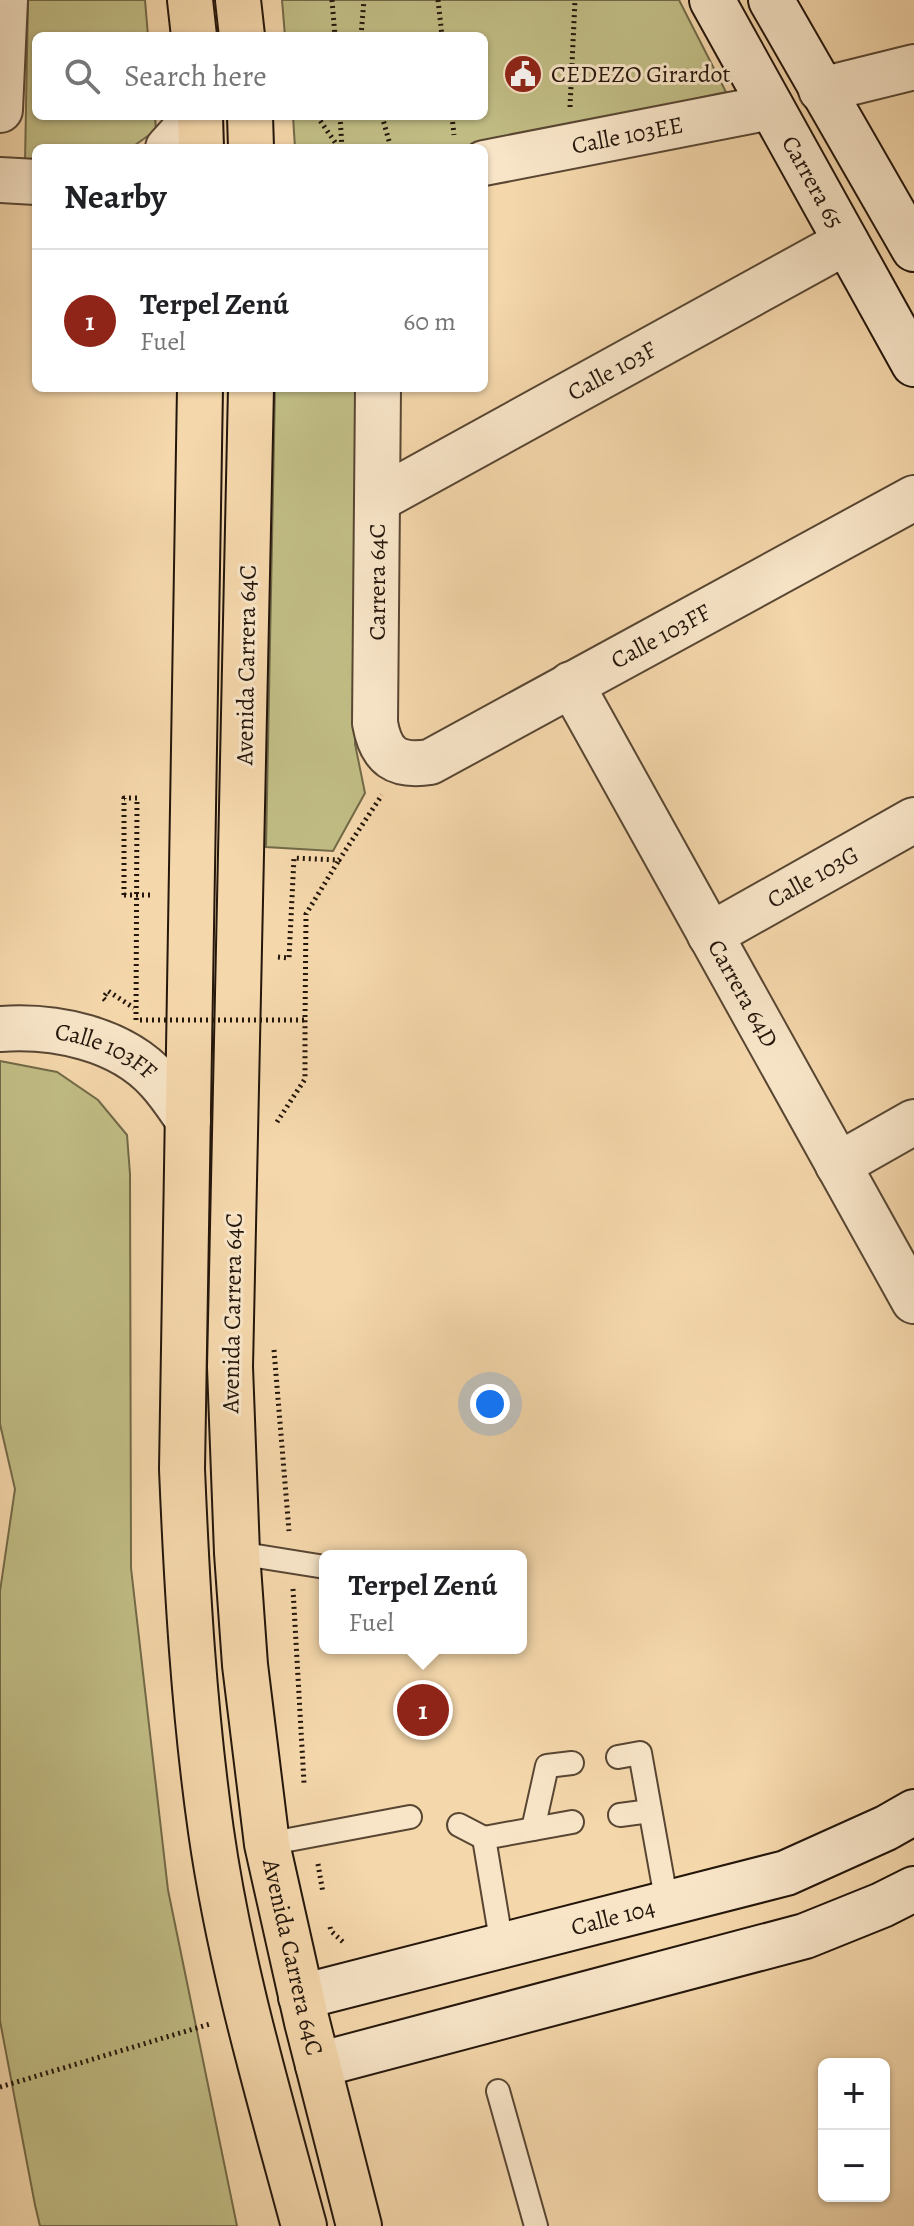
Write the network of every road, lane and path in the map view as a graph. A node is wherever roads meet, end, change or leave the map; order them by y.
1 (5, 0) edge
2 (190, 0) edge
3 (238, 0) edge
4 (332, 0) edge
5 (364, 0) edge
6 (438, 0) edge
7 (575, 0) edge
8 (712, 0) edge
9 (771, 0) edge
10 (194, 32) edge
11 (242, 32) edge
12 (335, 32) edge
13 (361, 32) edge
14 (442, 32) edge
15 (914, 67) edge
16 (821, 90) junction
17 (771, 107) junction
18 (0, 110) edge
19 (195, 120) edge
20 (199, 120) edge
21 (250, 120) edge
22 (320, 120) edge
23 (340, 120) edge
24 (383, 120) edge
25 (172, 144) edge
26 (201, 144) edge
27 (251, 144) edge
28 (337, 144) edge
29 (340, 144) edge
30 (390, 144) edge
31 (568, 146) junction
32 (488, 162) edge
33 (0, 180) edge
34 (32, 182) edge
35 (846, 242) junction
36 (914, 249) edge
37 (914, 364) edge
38 (200, 392) edge
39 (251, 392) edge
40 (378, 392) edge
41 (914, 498) edge
42 (377, 500) junction
43 (571, 684) junction
44 (403, 763) junction
45 (914, 820) edge
46 (339, 860) junction
47 (152, 895) dead end
48 (710, 935) junction
49 (273, 957) dead end
50 (103, 998) dead end
51 (134, 1008) dead end
52 (272, 1016) dead end
53 (305, 1020) junction
54 (0, 1029) edge
55 (271, 1030) dead end
56 (188, 1120) junction
57 (914, 1122) edge
58 (276, 1123) dead end
59 (838, 1165) junction
60 (914, 1301) edge
61 (274, 1348) dead end
62 (237, 1553) junction
63 (291, 1562) junction
64 (319, 1566) edge
65 (618, 1757) dead end
66 (572, 1763) dead end
67 (650, 1811) junction
68 (914, 1812) edge
69 (620, 1815) dead end
70 (410, 1817) dead end
71 (572, 1822) dead end
72 (459, 1825) dead end
73 (533, 1829) junction
74 (312, 1835) junction
75 (484, 1838) junction
76 (267, 1844) junction
77 (914, 1889) edge
78 (326, 1904) dead end
79 (667, 1904) junction
80 (328, 1918) dead end
81 (502, 1946) junction
82 (349, 1947) dead end
83 (301, 1997) junction
84 (215, 2023) dead end
85 (318, 2065) junction
86 (0, 2087) edge
87 (498, 2091) dead end
88 (304, 2226) edge
89 (359, 2226) edge
90 (536, 2226) edge

1 - 18 street
2 - 10 main road
3 - 11 main road
4 - 12 path
5 - 13 path
6 - 14 path
7 - 31 path
8 - 17 street, Carrera 65
9 - 16 street
15 - 16 street
16 - 36 street
17 - 31 street, Calle 103EE
17 - 35 street, Carrera 65
19 - 25 street
20 - 26 main road
21 - 27 main road
22 - 28 path
23 - 29 path
24 - 30 path
31 - 32 street, Calle 103EE
33 - 34 street
35 - 37 street, Carrera 65
35 - 42 street, Calle 103F
38 - 56 main road, Avenida Carrera 64C
39 - 62 main road, Avenida Carrera 64C
40 - 42 street, Carrera 64C
41 - 43 street, Calle 103FF
42 - 44 street, Carrera 64C
43 - 44 street, Calle 103FF
43 - 48 street, Carrera 64D
44 - 46 path
45 - 48 street, Calle 103G
46 - 49 path
46 - 53 path, bridge
47 - 53 path, bridge
48 - 59 street, Carrera 64D
50 - 51 path
52 - 55 path
53 - 58 path
54 - 56 street, Calle 103FF
56 - 88 main road, Avenida Carrera 64C
57 - 59 street
59 - 60 street, Carrera 64D
61 - 63 path
62 - 63 lane
62 - 76 main road, Avenida Carrera 64C
63 - 64 lane
63 - 74 path
65 - 67 lane
66 - 73 lane
67 - 69 lane
67 - 79 lane
68 - 79 street, Calle 104
70 - 74 lane
71 - 73 lane
72 - 75 lane
73 - 75 lane
74 - 76 lane
74 - 78 path
75 - 81 lane
76 - 83 main road, Avenida Carrera 64C
77 - 85 street
79 - 81 street, Calle 104
80 - 82 path
81 - 83 street, Calle 104
83 - 85 main road, Avenida Carrera 64C
84 - 86 path
85 - 89 main road, Avenida Carrera 64C
87 - 90 lane

